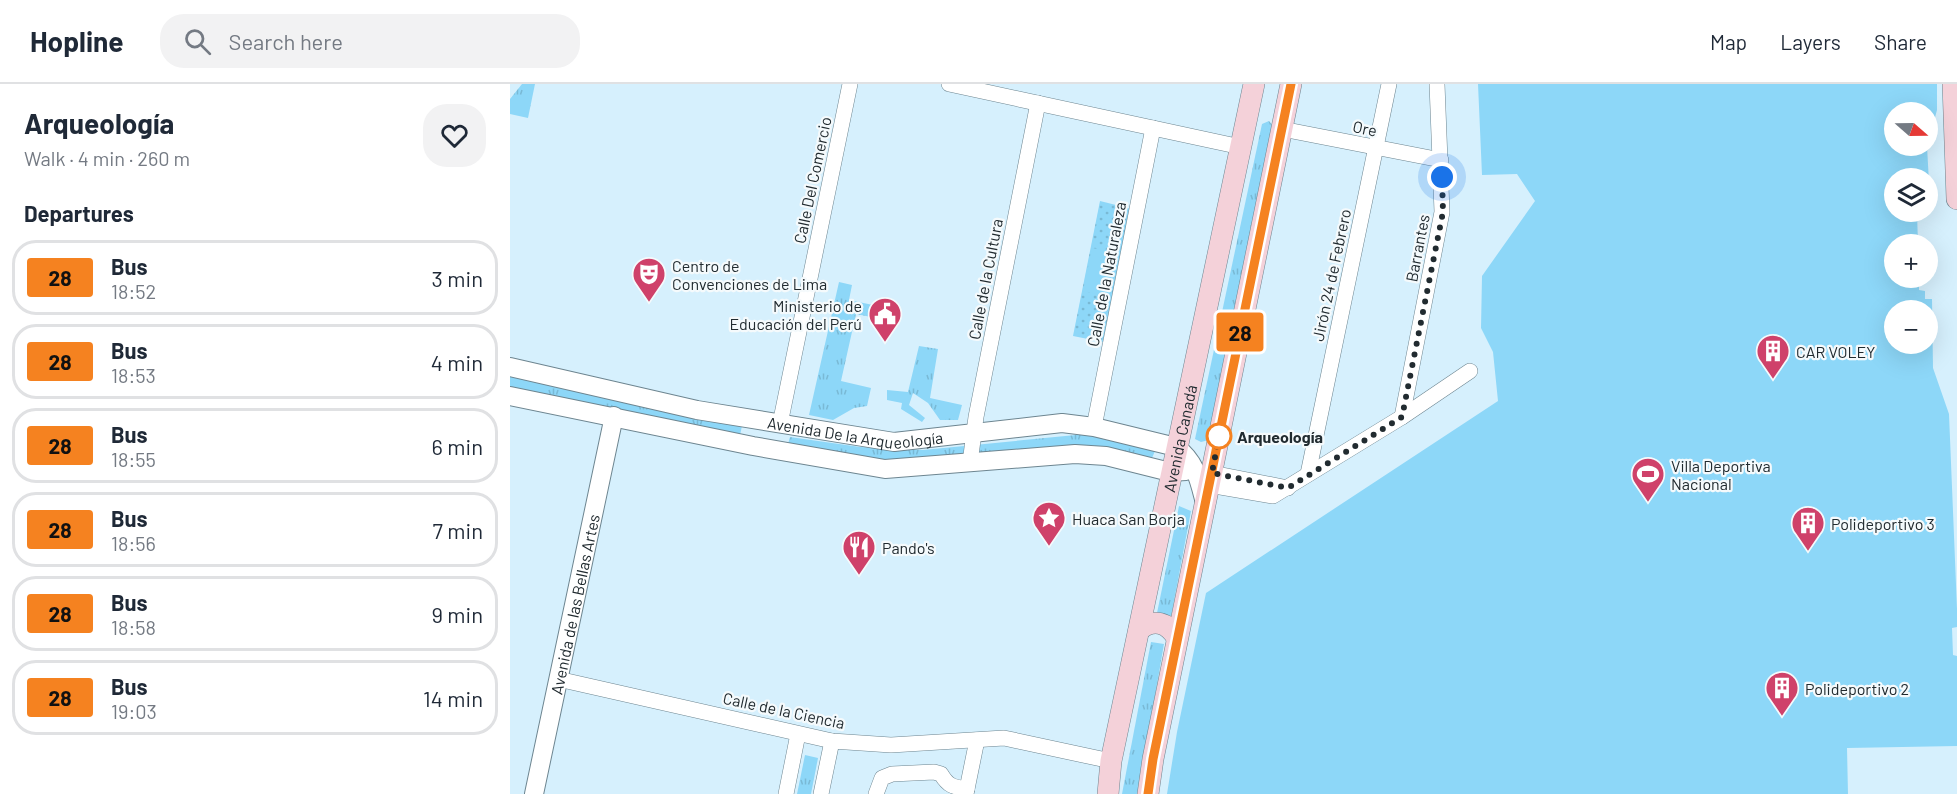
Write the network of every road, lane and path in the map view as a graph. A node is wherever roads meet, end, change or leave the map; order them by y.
1 (850, 84) edge
2 (949, 84) edge
3 (1254, 84) edge
4 (1262, 84) edge
5 (1289, 84) edge
6 (1389, 84) edge
7 (1437, 84) edge
8 (1953, 84) edge
9 (1016, 91) edge
10 (1038, 103) junction
11 (1248, 118) junction
12 (1283, 125) junction
13 (1153, 128) junction
14 (1240, 147) junction
15 (1376, 149) junction
16 (1441, 160) junction
17 (1957, 199) edge
18 (510, 367) edge
19 (1470, 371) dead end
20 (510, 396) edge
21 (614, 417) junction
22 (1402, 417) junction
23 (780, 424) junction
24 (1094, 426) junction
25 (974, 432) junction
26 (1176, 447) junction
27 (970, 463) junction
28 (1170, 472) junction
29 (1308, 474) junction
30 (1205, 482) junction
31 (1139, 630) junction
32 (1177, 638) junction
33 (558, 680) junction
34 (798, 734) junction
35 (977, 740) junction
36 (832, 741) junction
37 (1111, 761) junction
38 (967, 791) edge
39 (534, 794) edge
40 (786, 794) edge
41 (821, 794) edge
42 (876, 794) edge
43 (1108, 794) edge
44 (1148, 794) edge

1 - 23 street, Calle Del Comercio
2 - 9 street
3 - 11 main road, Avenida Canadá
4 - 5 main road
5 - 12 main road
6 - 15 street, Jirón 24 de Febrero
7 - 16 street, Barrantes
8 - 17 main road
9 - 10 street
10 - 13 street
10 - 25 street, Calle de la Cultura
11 - 12 main road
11 - 14 main road, Avenida Canadá
12 - 15 street, Ore
12 - 30 main road
13 - 14 street
13 - 24 street, Calle de la Naturaleza
14 - 26 main road, Avenida Canadá
15 - 16 street, Ore
15 - 29 street, Jirón 24 de Febrero
16 - 22 street, Barrantes
18 - 23 street, Avenida De la Arqueología
19 - 22 street
20 - 21 street, Avenida De la Arqueología
21 - 27 street, Avenida De la Arqueología
21 - 33 street, Avenida de las Bellas Artes
22 - 29 street
23 - 25 street, Avenida De la Arqueología
24 - 25 street, Avenida De la Arqueología
24 - 26 street, Avenida De la Arqueología
25 - 27 street, Calle de la Cultura
26 - 28 main road, Avenida Canadá
26 - 30 street
27 - 28 street, Avenida De la Arqueología
28 - 30 street, Avenida De la Arqueología
28 - 31 main road, Avenida Canadá
29 - 30 street
30 - 32 main road
31 - 32 main road
31 - 37 main road, Avenida Canadá
32 - 44 main road
33 - 34 street, Calle de la Ciencia
33 - 39 street, Avenida de las Bellas Artes
34 - 36 street, Calle de la Ciencia
34 - 40 street
35 - 36 street, Calle de la Ciencia
35 - 37 street, Calle de la Ciencia
35 - 38 street
36 - 41 street
37 - 43 main road, Avenida Canadá
38 - 42 street

